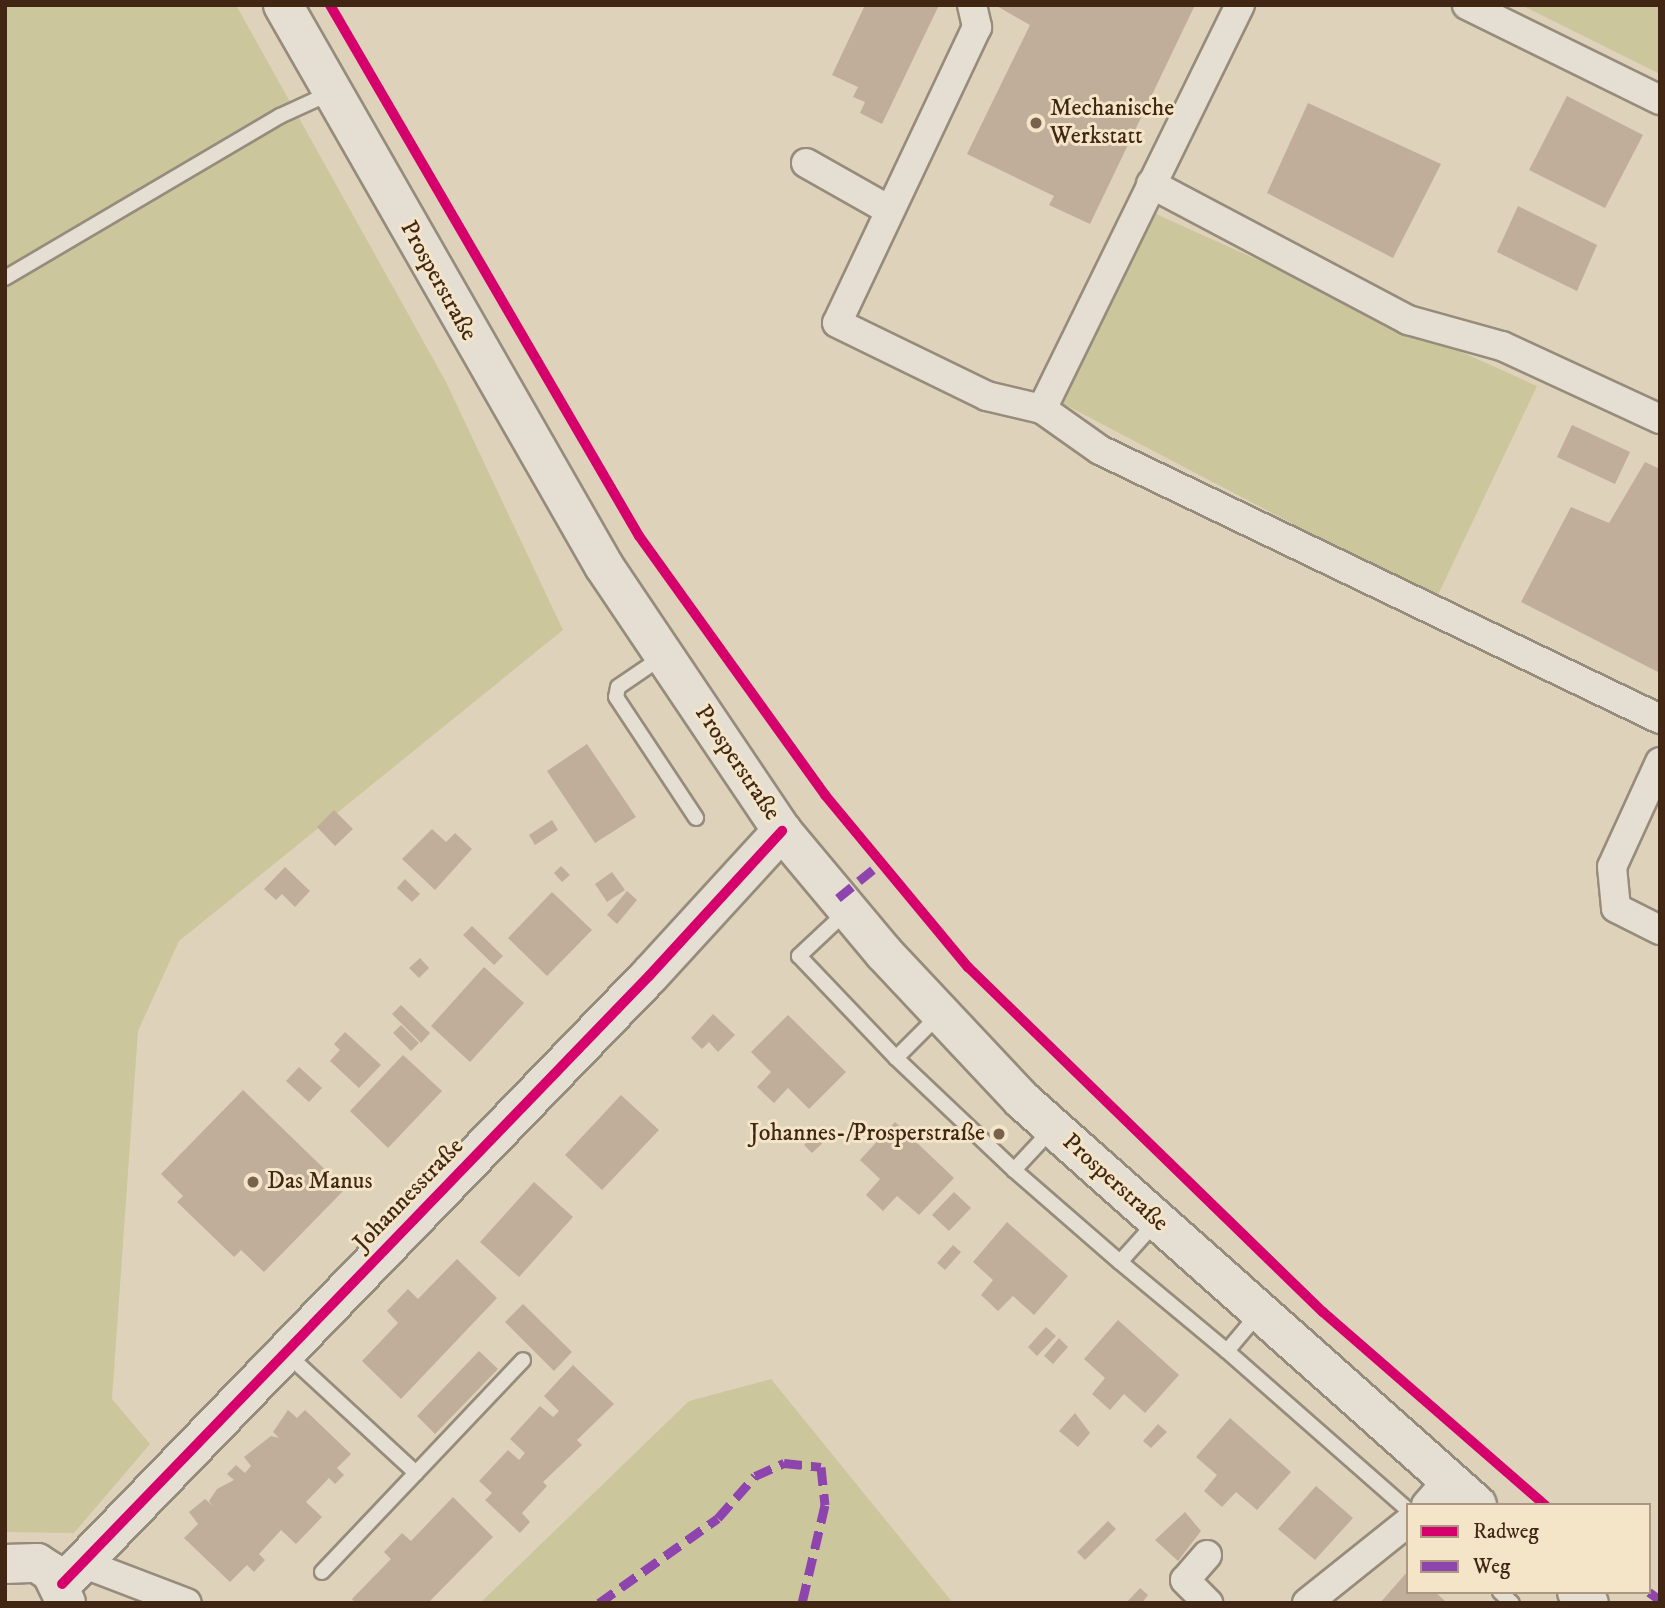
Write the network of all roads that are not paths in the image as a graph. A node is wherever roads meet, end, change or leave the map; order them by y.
1 (283, 5) edge
2 (972, 5) edge
3 (1240, 5) edge
4 (1467, 5) edge
5 (332, 92) junction
6 (1660, 100) edge
7 (806, 163) dead end
8 (1151, 184) junction
9 (889, 210) junction
10 (5, 278) edge
11 (1042, 408) junction
12 (1660, 419) edge
13 (664, 655) junction
14 (1660, 719) edge
15 (1660, 762) edge
16 (696, 818) dead end
17 (782, 831) junction
18 (848, 910) junction
19 (1660, 930) edge
20 (941, 1013) junction
21 (896, 1058) junction
22 (1054, 1128) junction
23 (1014, 1170) junction
24 (1156, 1221) junction
25 (1120, 1262) junction
26 (1259, 1313) junction
27 (1227, 1351) junction
28 (285, 1352) junction
29 (523, 1360) dead end
30 (416, 1473) junction
31 (1437, 1492) edge
32 (1471, 1503) edge
33 (1406, 1508) edge
34 (1406, 1524) edge
35 (1207, 1555) dead end
36 (5, 1564) edge
37 (322, 1572) dead end
38 (70, 1583) edge
39 (187, 1603) edge
40 (1208, 1603) edge
41 (1307, 1603) edge

1 - 5 main road, Prosperstraße
2 - 9 street
3 - 8 street
4 - 6 street
5 - 10 lane
5 - 13 main road, Prosperstraße
7 - 9 street
8 - 11 street
8 - 12 street
9 - 11 street
11 - 14 street
13 - 16 lane
13 - 17 main road, Prosperstraße
15 - 19 street
17 - 18 main road, Prosperstraße
17 - 28 main road, Johannesstraße
18 - 20 main road, Prosperstraße
18 - 21 lane
20 - 21 lane
20 - 22 main road, Prosperstraße
21 - 23 lane
22 - 23 lane
22 - 24 main road, Prosperstraße
23 - 25 lane
24 - 25 lane
24 - 26 main road, Prosperstraße
25 - 27 lane
26 - 27 lane
26 - 31 main road, Prosperstraße
27 - 33 lane
28 - 30 lane
28 - 38 main road, Johannesstraße
29 - 30 lane
30 - 37 lane
31 - 32 main road, Prosperstraße
34 - 41 street
35 - 40 street
36 - 38 main road
38 - 39 street

